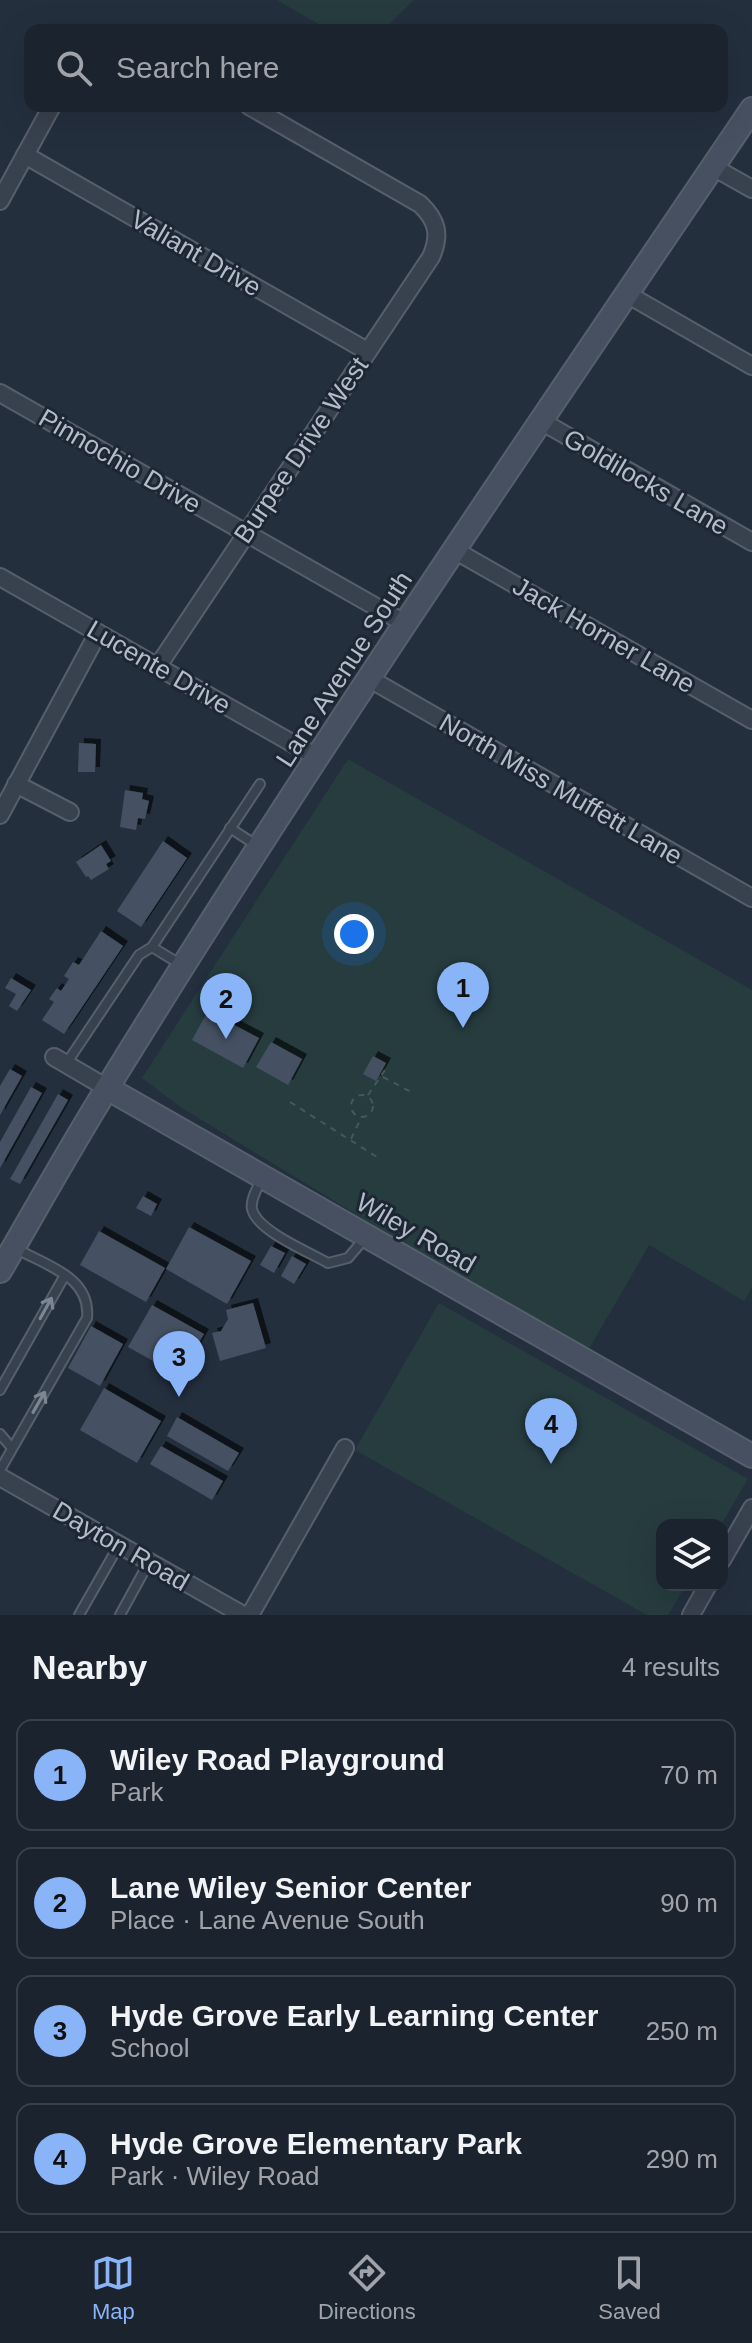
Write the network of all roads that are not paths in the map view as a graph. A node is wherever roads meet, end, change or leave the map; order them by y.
1 (752, 109) edge
2 (49, 112) edge
3 (259, 112) edge
4 (25, 155) junction
5 (713, 167) junction
6 (752, 189) edge
7 (0, 201) edge
8 (627, 294) junction
9 (367, 351) junction
10 (752, 366) edge
11 (0, 393) edge
12 (541, 421) junction
13 (246, 532) junction
14 (752, 542) edge
15 (456, 551) junction
16 (0, 577) edge
17 (406, 624) junction
18 (98, 633) junction
19 (158, 666) junction
20 (370, 679) junction
21 (752, 720) edge
22 (318, 758) junction
23 (16, 784) junction
24 (260, 784) dead end
25 (70, 812) dead end
26 (0, 815) edge
27 (230, 828) junction
28 (260, 848) junction
29 (752, 898) edge
30 (152, 947) junction
31 (184, 966) junction
32 (60, 1060) joint
33 (107, 1088) junction
34 (262, 1178) junction
35 (366, 1237) junction
36 (14, 1247) junction
37 (0, 1271) edge
38 (65, 1275) junction
39 (0, 1390) edge
40 (0, 1434) edge
41 (12, 1448) junction
42 (345, 1448) dead end
43 (752, 1456) edge
44 (0, 1470) edge
45 (0, 1477) edge
46 (752, 1508) edge
47 (119, 1545) junction
48 (728, 1550) edge
49 (149, 1562) junction
50 (705, 1591) edge
51 (79, 1615) edge
52 (120, 1615) edge
53 (243, 1615) edge
54 (250, 1615) edge
55 (691, 1615) edge

1 - 5 main road, Lane Avenue South
2 - 4 street
3 - 9 street, Burpee Drive West
4 - 7 street
4 - 9 street, Valiant Drive
5 - 6 street
5 - 8 main road, Lane Avenue South
8 - 10 street
8 - 12 main road, Lane Avenue South
9 - 13 street, Burpee Drive West
11 - 13 street, Pinnochio Drive
12 - 14 street, Goldilocks Lane
12 - 15 main road, Lane Avenue South
13 - 17 street, Pinnochio Drive
13 - 19 street, Burpee Drive West
15 - 17 main road, Lane Avenue South
15 - 21 street, Jack Horner Lane
16 - 18 street, Lucente Drive
17 - 20 main road, Lane Avenue South
18 - 19 street, Lucente Drive
18 - 23 street
19 - 22 street, Lucente Drive
20 - 22 main road, Lane Avenue South
20 - 29 street, North Miss Muffett Lane
22 - 28 main road, Lane Avenue South
23 - 25 street
23 - 26 street
24 - 27 lane
27 - 28 lane
27 - 30 lane
28 - 31 main road, Lane Avenue South
30 - 31 lane
30 - 32 lane
31 - 33 main road, Lane Avenue South
32 - 33 street, Wiley Road
33 - 34 main road, Wiley Road
33 - 36 main road, Lane Avenue South
34 - 35 main road, Wiley Road
34 - 35 lane
35 - 43 main road, Wiley Road
36 - 37 main road, Lane Avenue South
36 - 38 lane
39 -> 38 lane
41 -> 38 lane
40 - 41 lane
41 - 44 lane
42 - 54 street
45 - 47 street, Dayton Road
46 - 48 street
47 - 49 street, Dayton Road
47 - 51 lane
49 - 52 lane
49 - 53 street, Dayton Road
50 - 55 street

